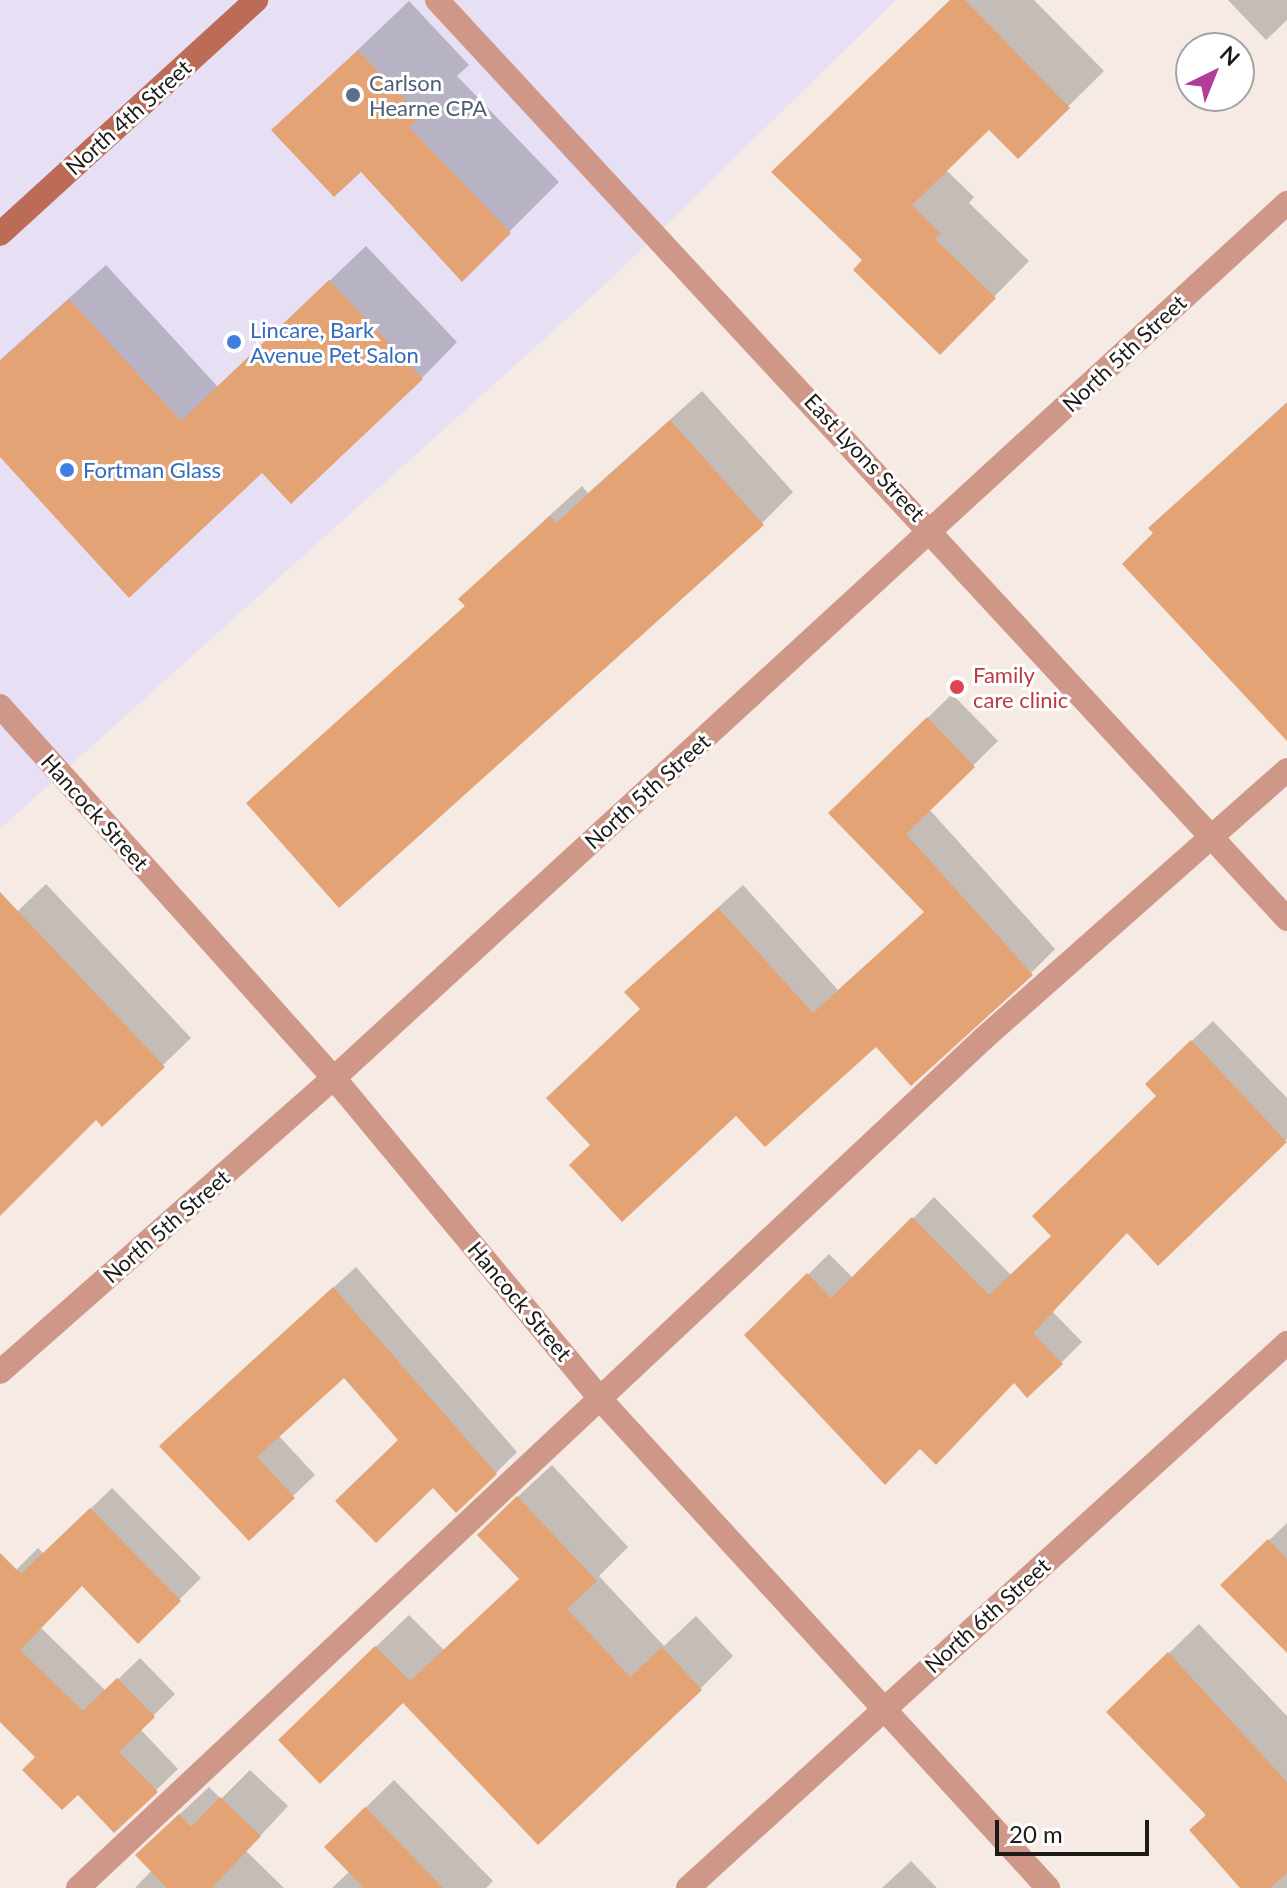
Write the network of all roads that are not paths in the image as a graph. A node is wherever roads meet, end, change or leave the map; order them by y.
1 (256, 0) edge
2 (437, 0) edge
3 (1287, 203) edge
4 (0, 234) edge
5 (932, 530) junction
6 (0, 706) edge
7 (1287, 770) edge
8 (1212, 838) junction
9 (1287, 919) edge
10 (334, 1078) junction
11 (1287, 1343) edge
12 (0, 1372) edge
13 (601, 1400) junction
14 (883, 1709) junction
15 (78, 1888) edge
16 (688, 1888) edge
17 (1048, 1888) edge

1 - 4 street, North 4th Street
2 - 5 street, East Lyons Street
3 - 5 street, North 5th Street
5 - 8 street, East Lyons Street
5 - 10 street, North 5th Street
6 - 10 street, Hancock Street
7 - 8 street
8 - 9 street, East Lyons Street
8 - 13 street
10 - 12 street, North 5th Street
10 - 13 street, Hancock Street
11 - 14 street, North 6th Street
13 - 14 street, Hancock Street
13 - 15 street
14 - 16 street, North 6th Street
14 - 17 street, Hancock Street

